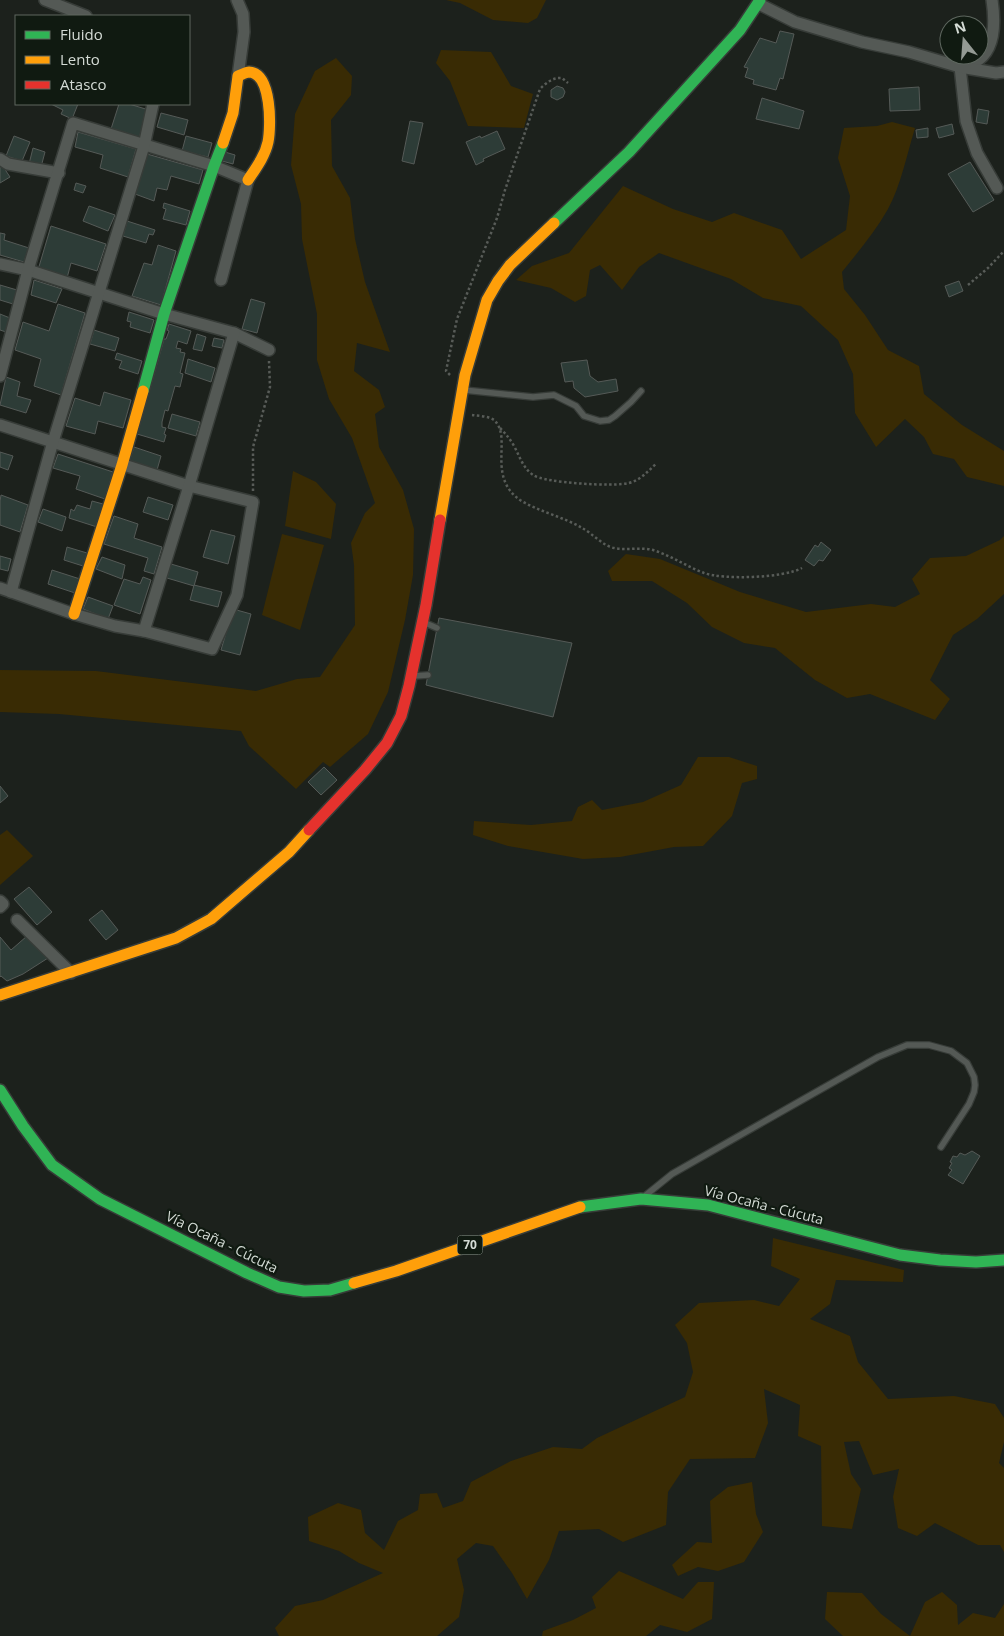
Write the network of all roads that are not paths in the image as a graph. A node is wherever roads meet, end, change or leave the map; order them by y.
1 (45, 0) edge
2 (237, 0) edge
3 (992, 0) edge
4 (760, 2) edge
5 (83, 15) edge
6 (960, 67) junction
7 (1004, 72) edge
8 (238, 76) junction
9 (153, 105) edge
10 (144, 146) junction
11 (0, 159) edge
12 (214, 166) junction
13 (59, 173) junction
14 (248, 180) junction
15 (997, 188) dead end
16 (0, 264) edge
17 (28, 270) junction
18 (221, 280) dead end
19 (99, 294) junction
20 (164, 314) junction
21 (234, 333) junction
22 (269, 350) road end
23 (0, 376) edge
24 (462, 390) junction
25 (641, 391) dead end
26 (0, 425) edge
27 (53, 442) junction
28 (122, 465) junction
29 (189, 486) junction
30 (0, 588) edge
31 (12, 592) junction
32 (74, 614) junction
33 (422, 622) junction
34 (437, 628) dead end
35 (144, 630) junction
36 (428, 674) dead end
37 (411, 676) junction
38 (0, 901) edge
39 (0, 907) edge
40 (17, 920) dead end
41 (71, 973) junction
42 (0, 995) edge
43 (0, 1090) edge
44 (941, 1147) dead end
45 (641, 1199) junction
46 (1004, 1260) edge

1 - 5 street
2 - 8 street
3 - 6 street
4 - 6 street
4 - 24 street
6 - 7 street
6 - 15 street
8 - 12 street
8 - 14 street
9 - 10 street
10 - 12 street
10 - 13 street
10 - 19 street
11 - 13 street
12 - 14 street
12 - 20 street
13 - 17 street
14 - 18 street
16 - 17 street
17 - 19 street
17 - 23 street
19 - 20 street
19 - 27 street
20 - 21 street
20 - 28 street
21 - 22 street
21 - 29 street
24 - 25 lane
24 - 33 street
26 - 27 street
27 - 28 street
27 - 31 street
28 - 29 street
28 - 32 street
29 - 35 street
29 - 35 street
30 - 31 street
31 - 32 street
32 - 35 street
33 - 34 lane
33 - 37 street
36 - 37 lane
37 - 41 street
38 - 39 street
40 - 41 street
41 - 42 street
43 - 45 street, Vía Ocaña - Cúcuta / 70
44 - 45 lane
45 - 46 street, Vía Ocaña - Cúcuta / 70

